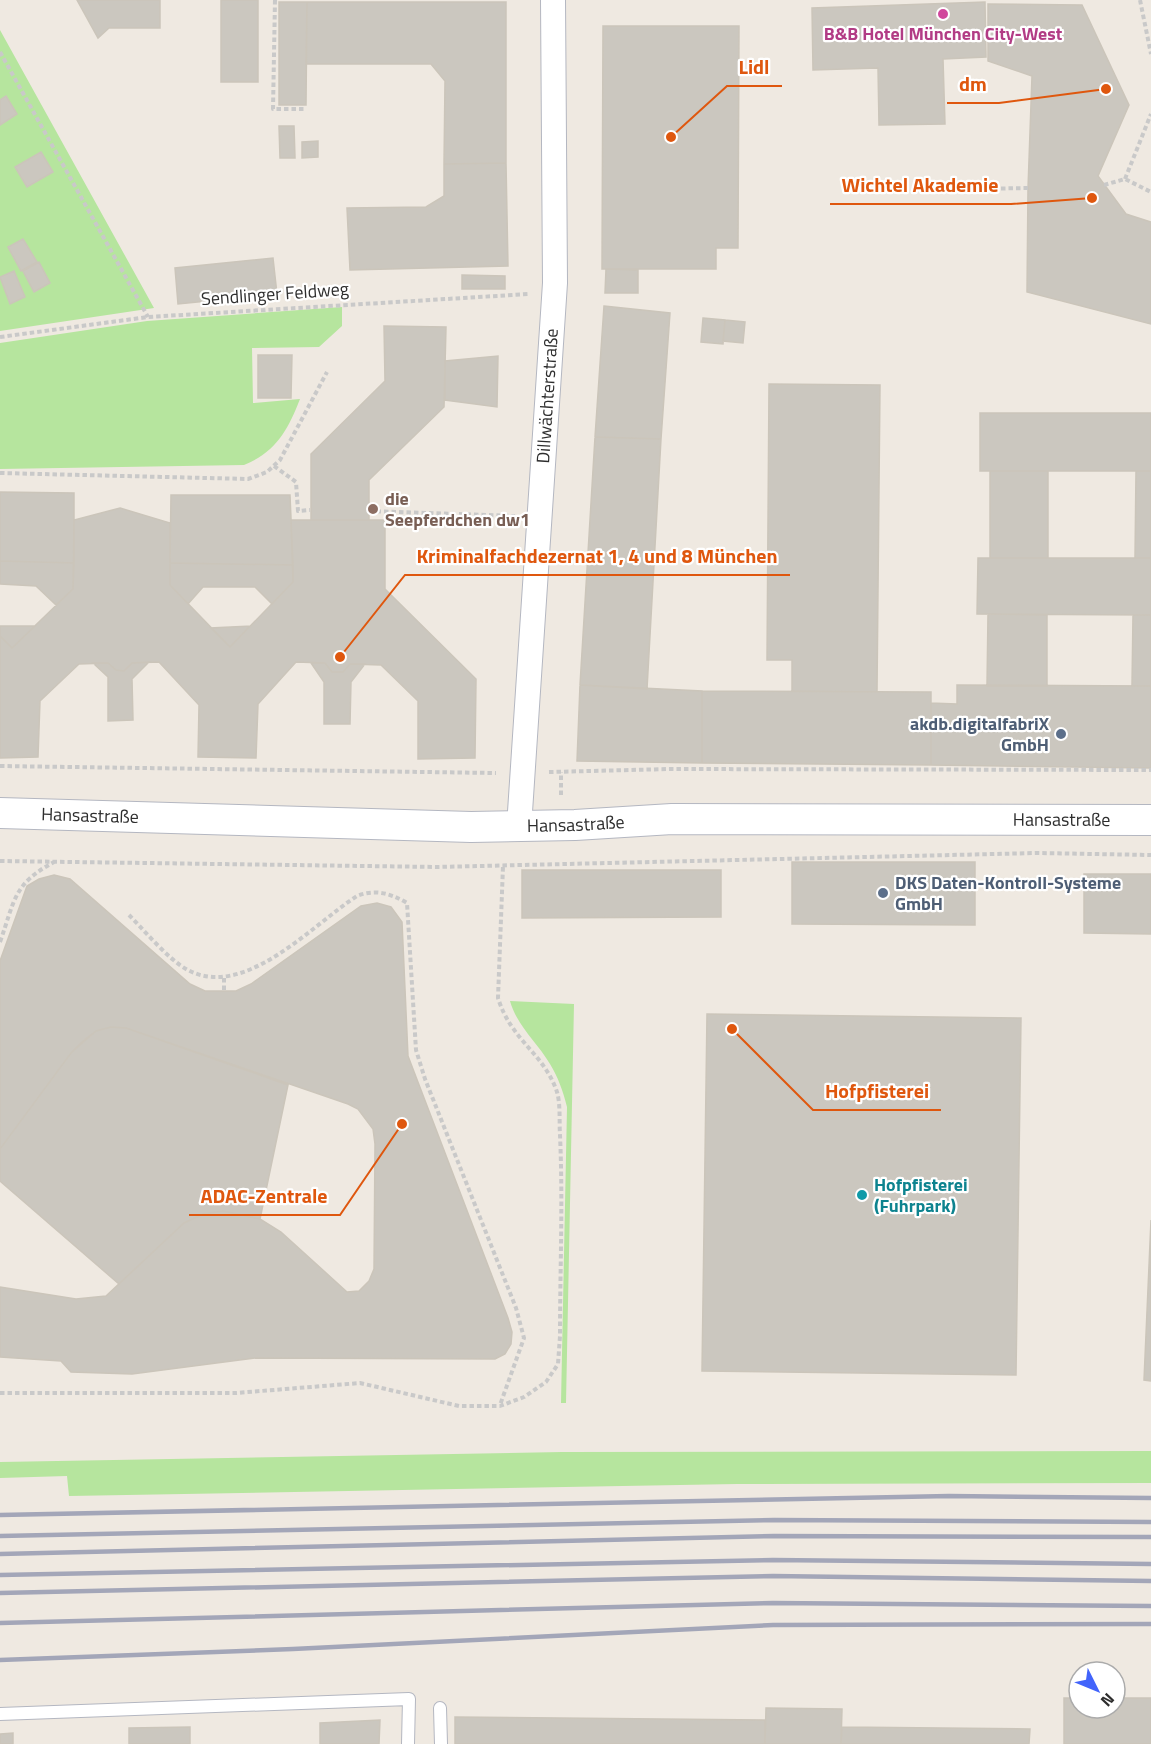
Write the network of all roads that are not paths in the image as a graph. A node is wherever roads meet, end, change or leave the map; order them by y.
1 (553, 0) edge
2 (0, 813) edge
3 (1151, 820) edge
4 (519, 827) junction
5 (440, 1708) dead end
6 (0, 1714) edge
7 (408, 1744) edge
8 (441, 1744) edge

1 - 4 street, Dillwächterstraße
2 - 4 street, Hansastraße
3 - 4 street, Hansastraße
5 - 8 lane
6 - 7 lane

